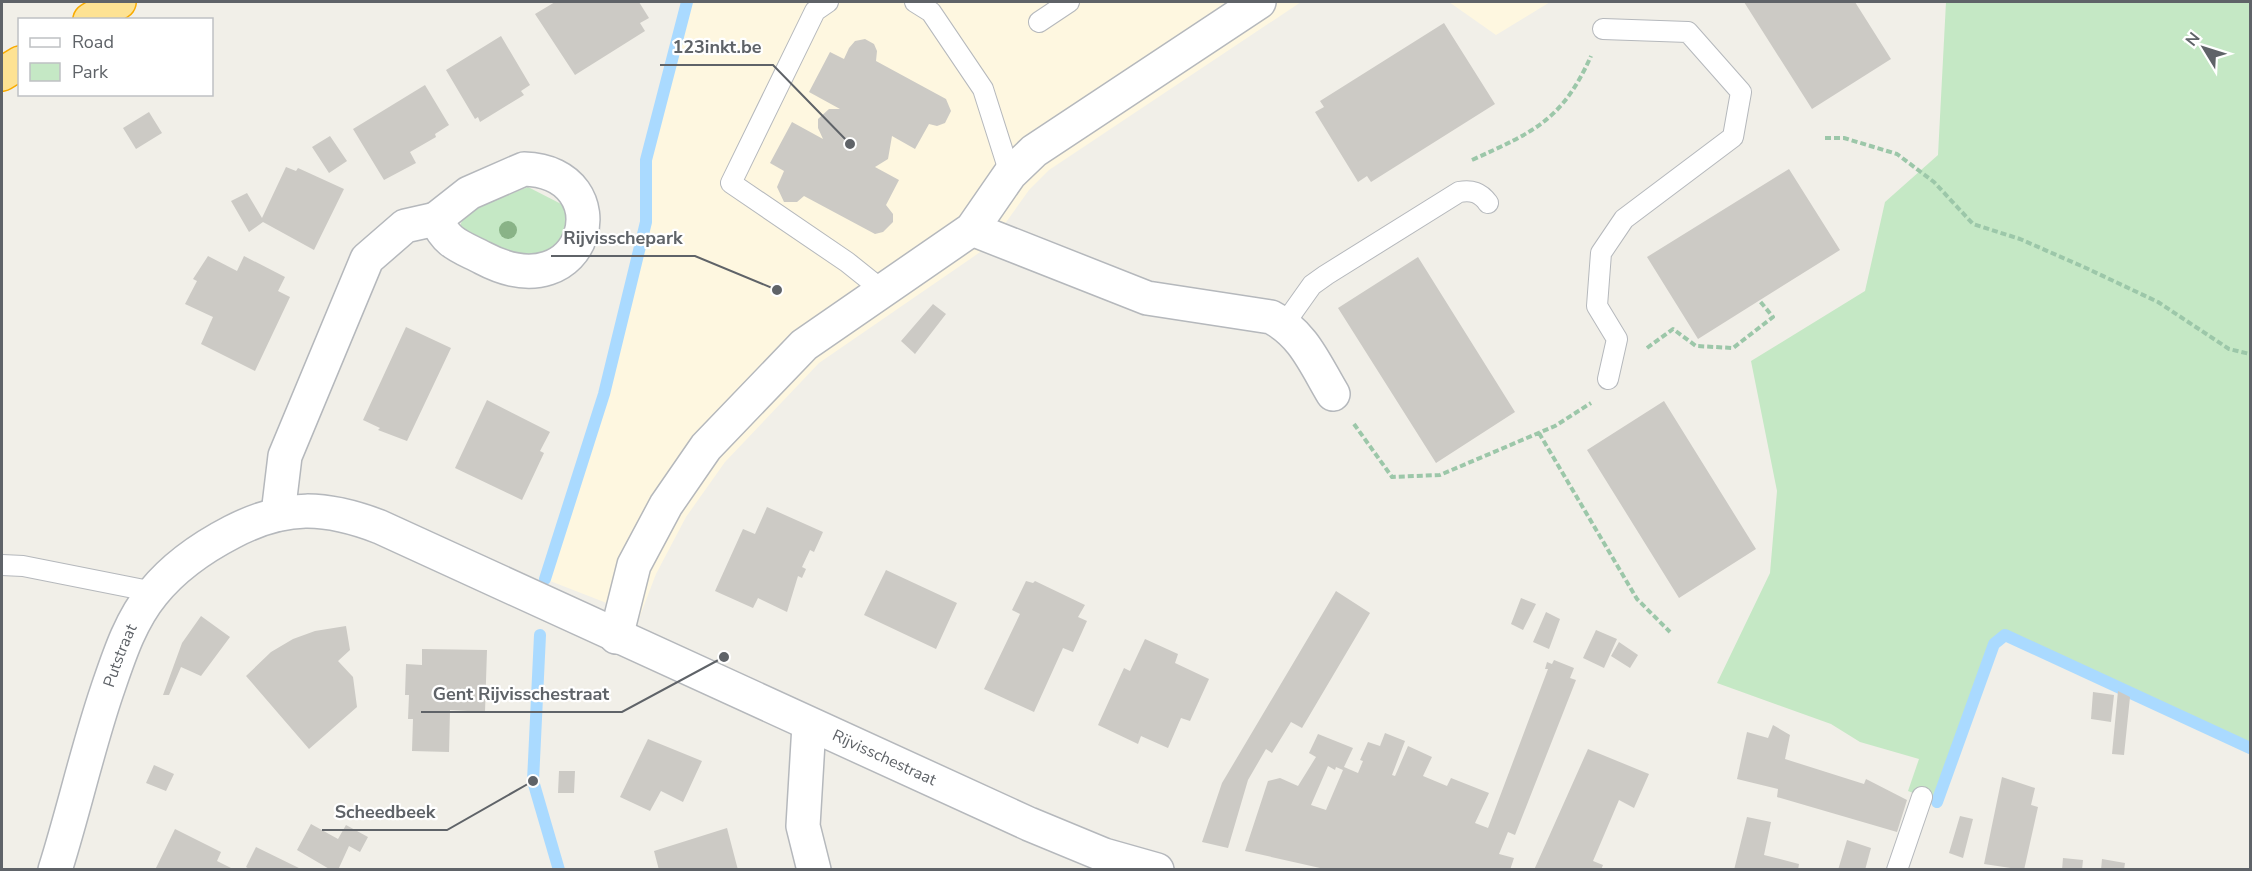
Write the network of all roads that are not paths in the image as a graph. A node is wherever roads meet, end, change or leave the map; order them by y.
1 (119, 2) edge
2 (828, 2) edge
3 (915, 2) edge
4 (1069, 2) edge
5 (1259, 2) edge
6 (93, 18) edge
7 (1039, 22) dead end
8 (1603, 29) dead end
9 (18, 64) edge
10 (2, 74) edge
11 (1010, 174) junction
12 (1488, 203) dead end
13 (436, 219) dead end
14 (972, 229) junction
15 (882, 290) junction
16 (1285, 323) junction
17 (1608, 380) dead end
18 (1333, 394) road end
19 (278, 514) junction
20 (2, 565) edge
21 (154, 592) junction
22 (616, 637) junction
23 (809, 725) junction
24 (1922, 797) dead end
25 (55, 870) edge
26 (814, 870) edge
27 (1157, 870) edge
28 (1897, 870) edge

1 - 6 highway
2 - 15 lane
3 - 11 lane
4 - 7 lane
5 - 11 street
8 - 17 lane
9 - 10 highway
11 - 14 street
12 - 16 lane
13 - 19 street
14 - 15 street
14 - 16 street
15 - 22 street
16 - 18 street
19 - 21 street, Putstraat
19 - 22 street, Putstraat
20 - 21 lane
21 - 25 street, Putstraat
22 - 23 street, Rijvisschestraat
23 - 26 street
23 - 27 street, Rijvisschestraat
24 - 28 lane

